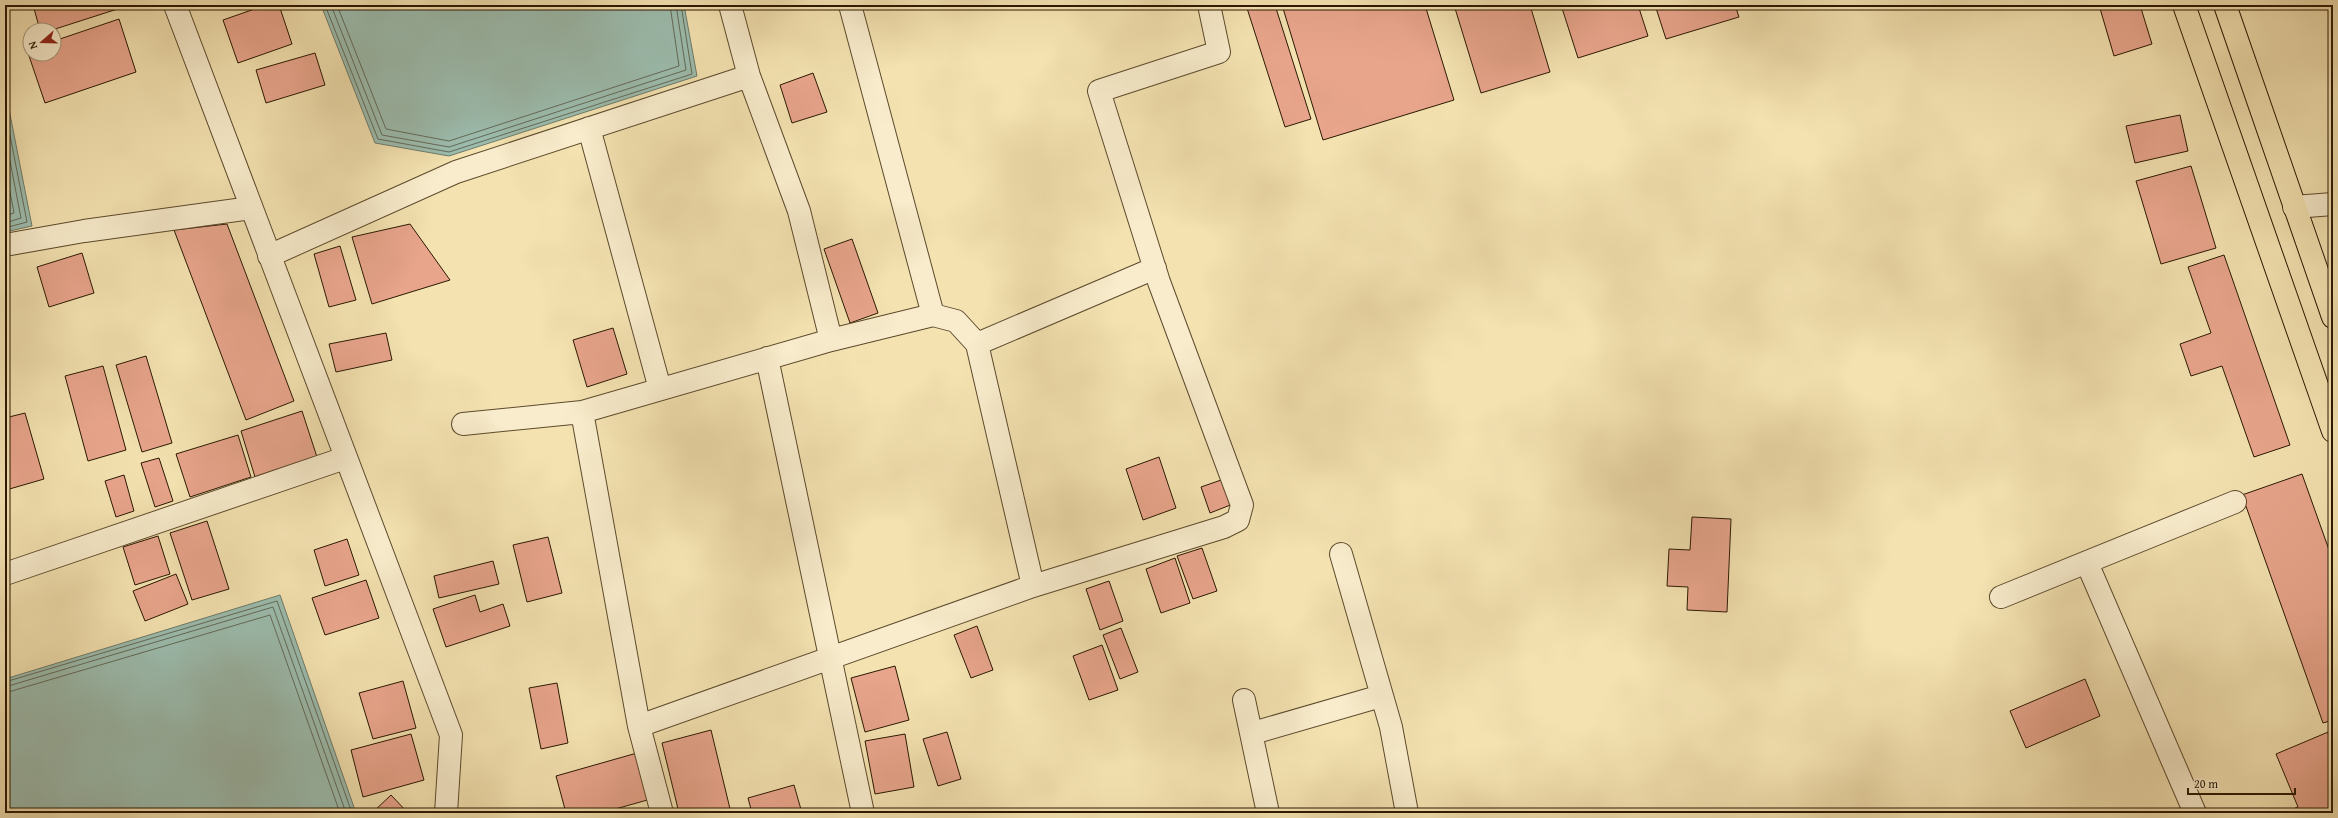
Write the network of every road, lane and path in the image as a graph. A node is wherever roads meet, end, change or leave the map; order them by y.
1 (175, 5) edge
2 (730, 5) edge
3 (850, 5) edge
4 (1209, 5) edge
5 (2184, 5) edge
6 (2225, 5) edge
7 (749, 76) junction
8 (589, 128) junction
9 (2333, 204) edge
10 (2294, 207) junction
11 (251, 208) junction
12 (5, 245) edge
13 (269, 256) junction
14 (1155, 268) junction
15 (933, 315) junction
16 (2333, 317) edge
17 (831, 340) junction
18 (977, 344) junction
19 (767, 358) junction
20 (660, 389) junction
21 (582, 412) junction
22 (463, 424) dead end
23 (2333, 431) edge
24 (345, 458) junction
25 (2235, 502) dead end
26 (1341, 554) dead end
27 (2087, 563) junction
28 (5, 574) edge
29 (1033, 586) junction
30 (2001, 597) dead end
31 (830, 659) junction
32 (1381, 696) junction
33 (1244, 700) dead end
34 (639, 726) junction
35 (1253, 733) junction
36 (446, 813) edge
37 (662, 813) edge
38 (863, 813) edge
39 (1268, 813) edge
40 (1407, 813) edge
41 (2195, 813) edge

1 - 11 street
2 - 7 street
3 - 15 street
4 - 14 street
5 - 23 main road
6 - 10 main road
7 - 8 street
7 - 17 street
8 - 13 street
8 - 20 street
9 - 10 street
10 - 16 main road
11 - 12 street
11 - 13 street
13 - 24 street
14 - 18 street
14 - 29 street
15 - 17 street
15 - 18 street
17 - 19 street
18 - 29 street
19 - 20 street
19 - 31 street
20 - 21 street
21 - 22 street
21 - 34 street
24 - 28 street
24 - 36 street
25 - 27 street
26 - 32 street
27 - 30 street
27 - 41 street
29 - 31 street
31 - 34 street
31 - 38 street
32 - 35 street
32 - 40 street
33 - 35 street
34 - 37 street
35 - 39 street

